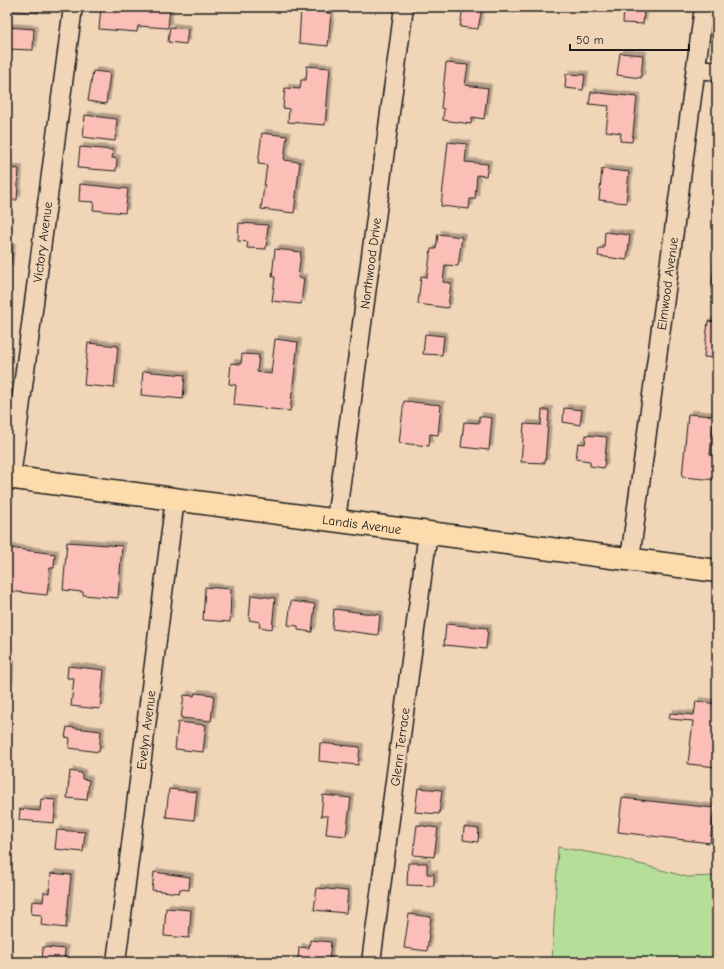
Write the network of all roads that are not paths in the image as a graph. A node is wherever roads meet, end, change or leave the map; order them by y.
1 (73, 7) edge
2 (404, 7) edge
3 (704, 7) edge
4 (697, 69) junction
5 (717, 71) edge
6 (9, 477) edge
7 (176, 499) junction
8 (336, 520) junction
9 (428, 532) junction
10 (630, 559) junction
11 (717, 571) edge
12 (116, 962) edge
13 (371, 962) edge

1 - 6 street, Victory Avenue
2 - 8 street, Northwood Drive
3 - 4 street, Elmwood Avenue
4 - 5 street
4 - 10 street, Elmwood Avenue
6 - 7 main road, Landis Avenue
7 - 8 main road, Landis Avenue
7 - 12 street, Evelyn Avenue
8 - 9 main road, Landis Avenue
9 - 10 main road, Landis Avenue
9 - 13 street, Glenn Terrace
10 - 11 main road, Landis Avenue

